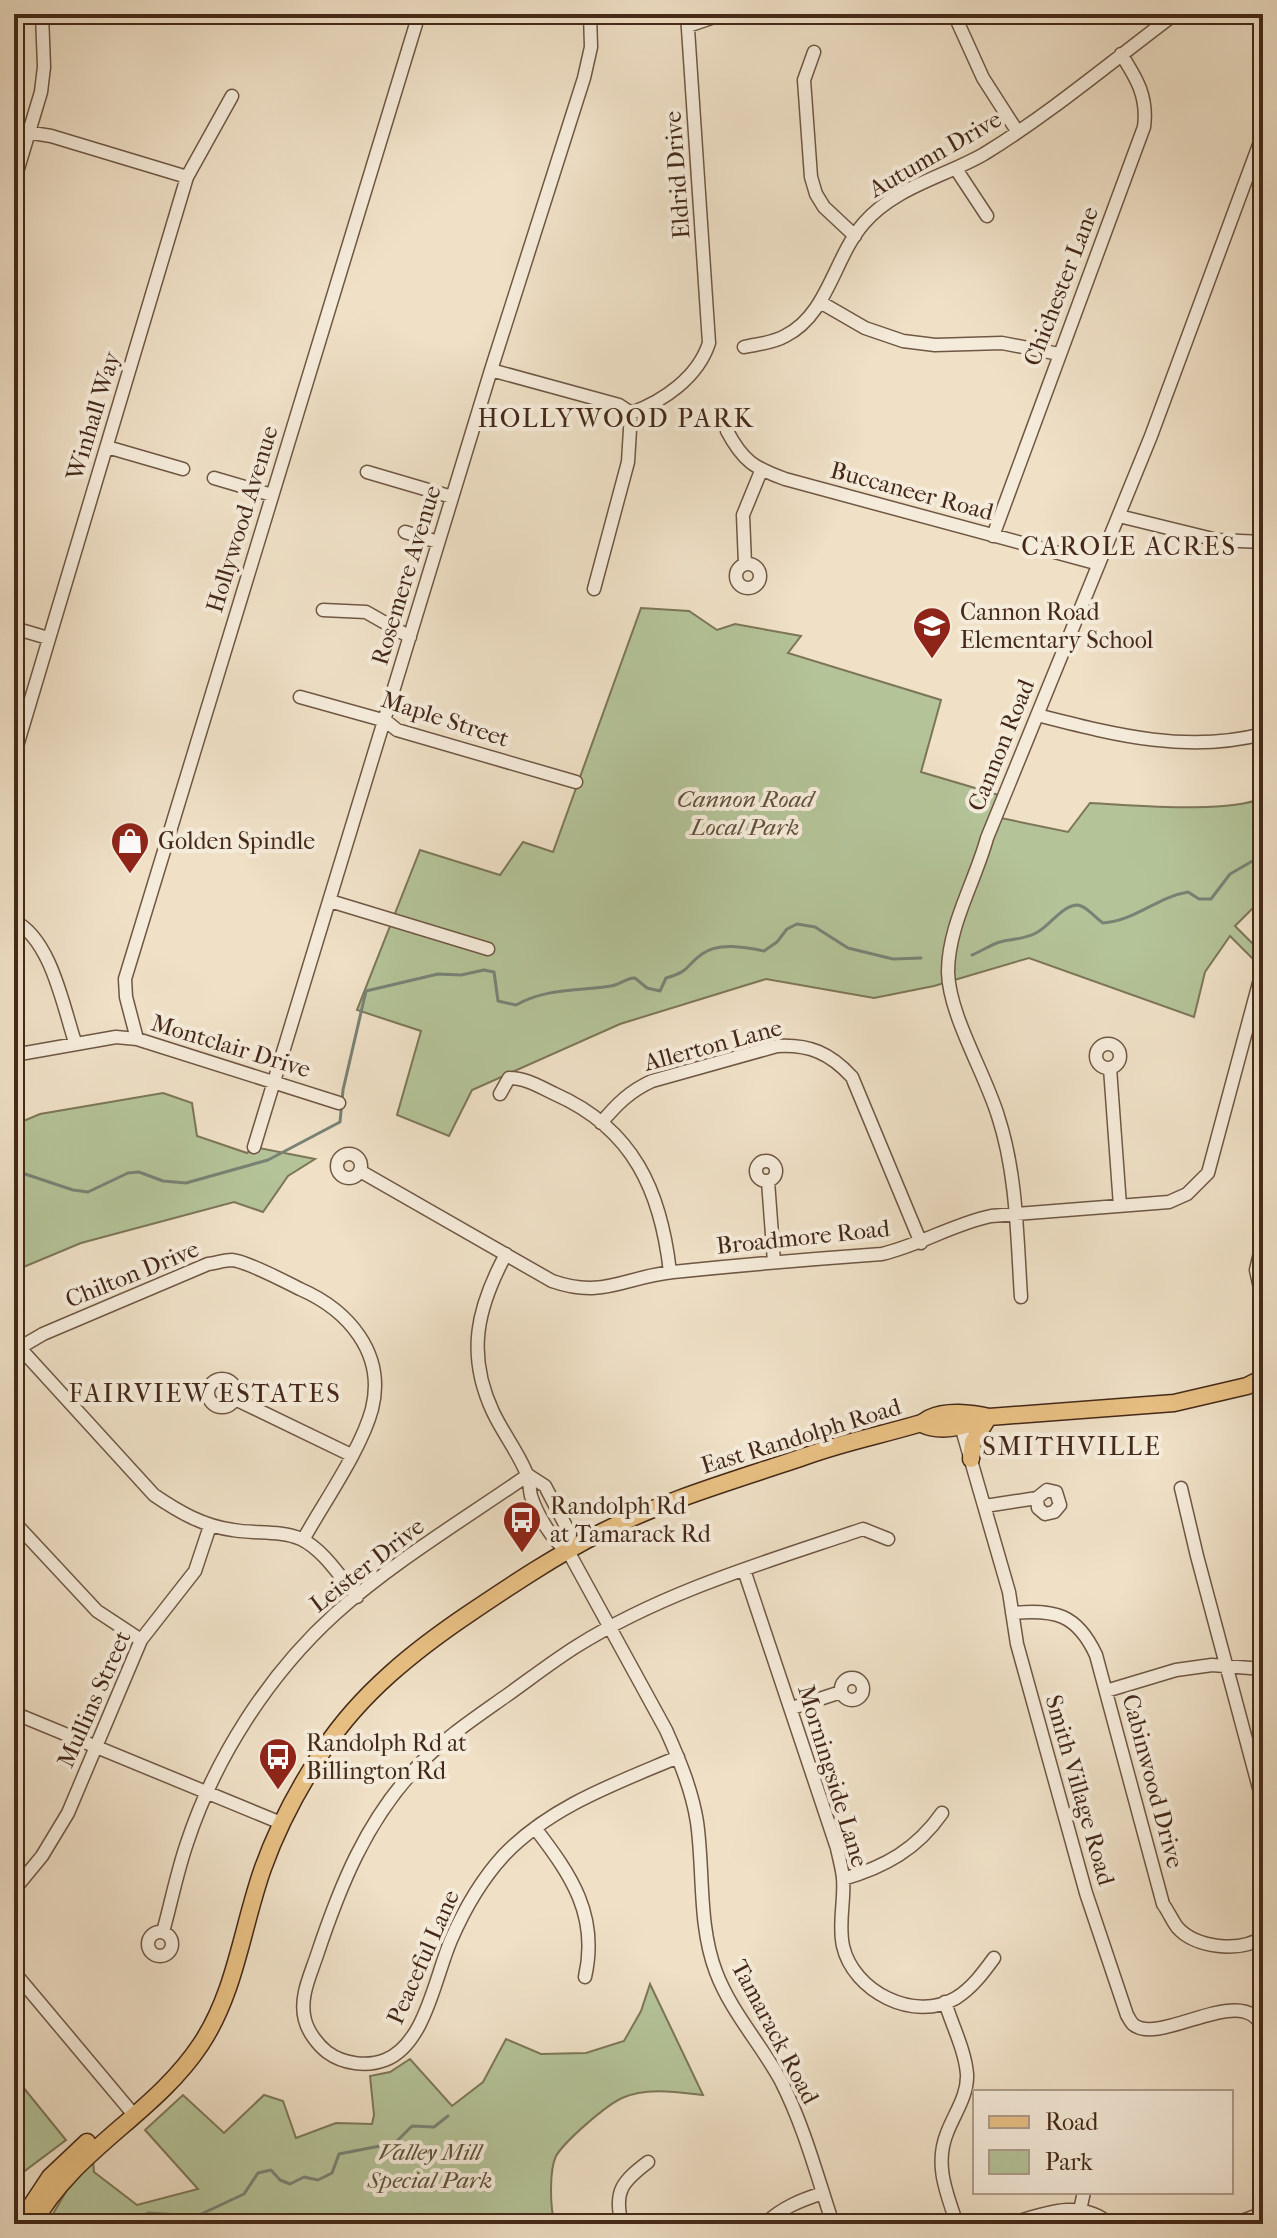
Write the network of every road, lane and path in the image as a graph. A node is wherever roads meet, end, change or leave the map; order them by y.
1 (42, 14) edge
2 (419, 14) edge
3 (590, 14) edge
4 (723, 14) edge
5 (954, 14) edge
6 (1175, 14) edge
7 (688, 20) edge
8 (814, 52) dead end
9 (1121, 54) junction
10 (232, 96) dead end
11 (14, 130) edge
12 (1017, 131) junction
13 (29, 132) junction
14 (1263, 134) edge
15 (956, 169) junction
16 (187, 177) junction
17 (14, 182) edge
18 (987, 216) dead end
19 (855, 236) junction
20 (820, 302) junction
21 (744, 347) dead end
22 (1059, 354) junction
23 (491, 370) junction
24 (631, 413) junction
25 (727, 431) dead end
26 (107, 447) junction
27 (183, 469) dead end
28 (761, 471) junction
29 (367, 472) dead end
30 (214, 478) dead end
31 (272, 495) junction
32 (452, 497) junction
33 (1119, 516) junction
34 (405, 532) dead end
35 (993, 536) junction
36 (438, 542) junction
37 (1263, 542) edge
38 (745, 564) dead end
39 (1099, 564) junction
40 (594, 589) dead end
41 (323, 610) dead end
42 (14, 628) edge
43 (410, 637) junction
44 (48, 638) junction
45 (300, 697) dead end
46 (1037, 715) junction
47 (386, 721) junction
48 (1263, 734) edge
49 (14, 756) edge
50 (576, 782) dead end
51 (330, 901) junction
52 (14, 921) edge
53 (488, 949) dead end
54 (1263, 978) edge
55 (137, 1039) junction
56 (75, 1042) junction
57 (14, 1055) edge
58 (1110, 1068) dead end
59 (274, 1081) junction
60 (500, 1094) dead end
61 (339, 1103) dead end
62 (601, 1123) junction
63 (254, 1147) dead end
64 (360, 1171) dead end
65 (768, 1181) dead end
66 (1120, 1206) junction
67 (1015, 1215) junction
68 (1263, 1240) edge
69 (921, 1243) junction
70 (506, 1254) junction
71 (774, 1262) junction
72 (670, 1272) junction
73 (1021, 1297) dead end
74 (1263, 1302) edge
75 (17, 1349) edge
76 (1263, 1378) edge
77 (235, 1399) dead end
78 (989, 1417) junction
79 (922, 1424) junction
80 (961, 1426) junction
81 (351, 1455) junction
82 (971, 1459) junction
83 (528, 1475) junction
84 (1181, 1488) dead end
85 (1037, 1498) dead end
86 (985, 1506) junction
87 (14, 1522) edge
88 (210, 1526) junction
89 (888, 1539) dead end
90 (303, 1540) junction
91 (568, 1551) junction
92 (744, 1570) junction
93 (357, 1597) junction
94 (1012, 1613) junction
95 (610, 1628) junction
96 (141, 1640) junction
97 (1226, 1666) junction
98 (1263, 1669) edge
99 (1106, 1691) junction
100 (841, 1692) dead end
101 (792, 1708) junction
102 (14, 1713) edge
103 (95, 1747) junction
104 (678, 1757) junction
105 (207, 1793) junction
106 (1263, 1803) edge
107 (942, 1813) dead end
108 (281, 1823) junction
109 (535, 1828) junction
110 (843, 1879) junction
111 (14, 1890) edge
112 (163, 1932) dead end
113 (1263, 1937) edge
114 (994, 1958) dead end
115 (14, 1972) edge
116 (585, 1977) dead end
117 (225, 1993) junction
118 (945, 2002) junction
119 (1263, 2030) edge
120 (129, 2109) junction
121 (648, 2162) dead end
122 (823, 2193) junction
123 (1084, 2194) edge
124 (1080, 2210) junction
125 (1263, 2213) edge
126 (19, 2224) edge
127 (33, 2224) edge
128 (622, 2224) edge
129 (765, 2224) edge
130 (833, 2224) edge
131 (957, 2224) edge
132 (1010, 2224) edge
133 (1110, 2224) edge
134 (1234, 2224) edge

1 - 13 street
2 - 31 street, Hollywood Avenue
3 - 23 street, Rosemere Avenue
4 - 7 street
5 - 12 street
6 - 9 street, Autumn Drive
7 - 24 street, Eldrid Drive
8 - 19 street
9 - 12 street, Autumn Drive
9 - 22 street, Chichester Lane
10 - 16 street, Winhall Way
11 - 13 street
12 - 15 street, Autumn Drive
13 - 16 street
13 - 17 street
14 - 33 street, Cannon Road
15 - 18 street
15 - 19 street, Autumn Drive
16 - 26 street, Winhall Way
19 - 20 street, Autumn Drive
20 - 21 street, Autumn Drive
20 - 22 street
22 - 35 street, Chichester Lane
23 - 24 street
23 - 32 street, Rosemere Avenue
24 - 40 street
25 - 28 street
26 - 27 street
26 - 44 street, Winhall Way
28 - 35 street, Buccaneer Road
28 - 38 street
29 - 32 street
30 - 31 street
31 - 55 street, Hollywood Avenue
32 - 36 street, Rosemere Avenue
33 - 37 street
33 - 39 street, Cannon Road
34 - 36 street
35 - 39 street, Buccaneer Road
36 - 43 street, Rosemere Avenue
39 - 46 street, Cannon Road
41 - 43 street
42 - 44 street
43 - 47 street, Rosemere Avenue
44 - 49 street, Winhall Way
45 - 47 street, Maple Street
46 - 48 street
46 - 67 street, Cannon Road
47 - 50 street, Maple Street
47 - 51 street, Rosemere Avenue
51 - 53 street
51 - 59 street, Rosemere Avenue
52 - 56 street
54 - 66 street, Broadmore Road
55 - 56 street, Montclair Drive
55 - 59 street, Montclair Drive
56 - 57 street, Montclair Drive
58 - 66 street
59 - 61 street, Montclair Drive
59 - 63 street, Rosemere Avenue
60 - 62 street
62 - 69 street, Allerton Lane
62 - 72 street
64 - 70 street, Broadmore Road
65 - 71 street
66 - 67 street, Broadmore Road
67 - 69 street, Broadmore Road
67 - 73 street, Cannon Road
68 - 74 street
69 - 71 street, Broadmore Road
70 - 72 street, Broadmore Road
70 - 83 street, Tamarack Road
71 - 72 street, Broadmore Road
75 - 81 street, Chilton Drive
75 - 88 street
76 - 78 main road, East Randolph Road
77 - 81 street
78 - 79 main road, East Randolph Road
78 - 80 main road, East Randolph Road
78 - 82 main road
79 - 80 main road, East Randolph Road
79 - 91 main road, East Randolph Road
80 - 82 street, Smith Village Road
81 - 90 street, Chilton Drive
82 - 86 street, Smith Village Road
83 - 91 street, Tamarack Road
83 - 93 street, Leister Drive
84 - 97 street
85 - 86 street
86 - 94 street, Smith Village Road
87 - 96 street
88 - 90 street
88 - 96 street, Mullins Street
89 - 92 street
90 - 93 street
91 - 95 street, Tamarack Road
91 - 108 main road, East Randolph Road
92 - 95 street
92 - 101 street, Morningside Lane
93 - 105 street, Leister Drive
94 - 99 street, Cabinwood Drive
94 - 119 street, Smith Village Road
95 - 104 street, Tamarack Road
95 - 109 street, Peaceful Lane
96 - 103 street, Mullins Street
97 - 98 street
97 - 99 street
97 - 106 street
99 - 113 street, Cabinwood Drive
100 - 101 street
101 - 110 street, Morningside Lane
102 - 103 street
103 - 105 street
103 - 111 street, Mullins Street
104 - 109 street, Peaceful Lane
104 - 122 street, Tamarack Road
105 - 108 street
105 - 112 street, Leister Drive
107 - 110 street
108 - 117 main road, East Randolph Road
109 - 116 street
110 - 118 street, Morningside Lane
114 - 118 street
115 - 120 street
117 - 120 main road, East Randolph Road
117 - 127 main road, East Randolph Road
118 - 131 street
120 - 126 main road, East Randolph Road
121 - 128 street
122 - 129 street
122 - 130 street, Tamarack Road
123 - 124 street
124 - 132 street
124 - 133 street
125 - 134 street

